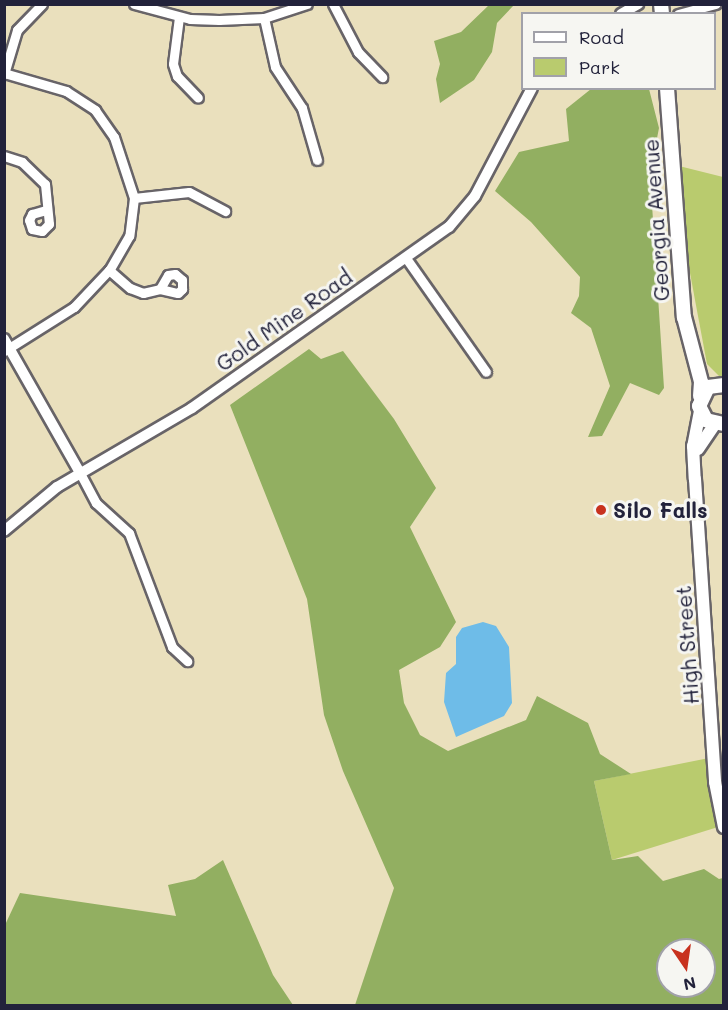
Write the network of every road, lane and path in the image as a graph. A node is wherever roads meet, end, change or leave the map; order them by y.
1 (42, 4) edge
2 (134, 4) edge
3 (307, 4) edge
4 (333, 4) edge
5 (638, 4) edge
6 (716, 4) edge
7 (623, 12) edge
8 (686, 12) edge
9 (179, 16) junction
10 (264, 18) junction
11 (5, 73) edge
12 (382, 77) dead end
13 (531, 90) edge
14 (668, 90) edge
15 (198, 98) dead end
16 (4, 156) edge
17 (317, 160) dead end
18 (134, 198) junction
19 (46, 210) dead end
20 (225, 211) dead end
21 (406, 258) junction
22 (109, 270) junction
23 (160, 290) dead end
24 (6, 346) edge
25 (691, 349) junction
26 (486, 372) dead end
27 (719, 385) edge
28 (700, 396) junction
29 (699, 411) junction
30 (719, 424) edge
31 (694, 459) junction
32 (80, 473) junction
33 (4, 531) edge
34 (187, 661) dead end
35 (723, 827) edge

1 - 11 street
2 - 9 street
3 - 10 street
4 - 12 street
5 - 7 street
6 - 8 street
9 - 10 street
9 - 15 street
10 - 17 street
11 - 18 street
13 - 21 street, Gold Mine Road
14 - 25 main road, Georgia Avenue
16 - 19 street
18 - 20 street
18 - 22 street
21 - 26 street
21 - 32 street, Gold Mine Road
22 - 23 street
22 - 24 street
24 - 32 street
25 - 27 main road, Georgia Avenue
25 - 28 main road, Georgia Avenue
27 - 28 main road
28 - 29 main road, Georgia Avenue
29 - 30 main road
29 - 31 main road, High Street
30 - 31 main road
31 - 35 main road, High Street
32 - 33 street, Gold Mine Road
32 - 34 street

